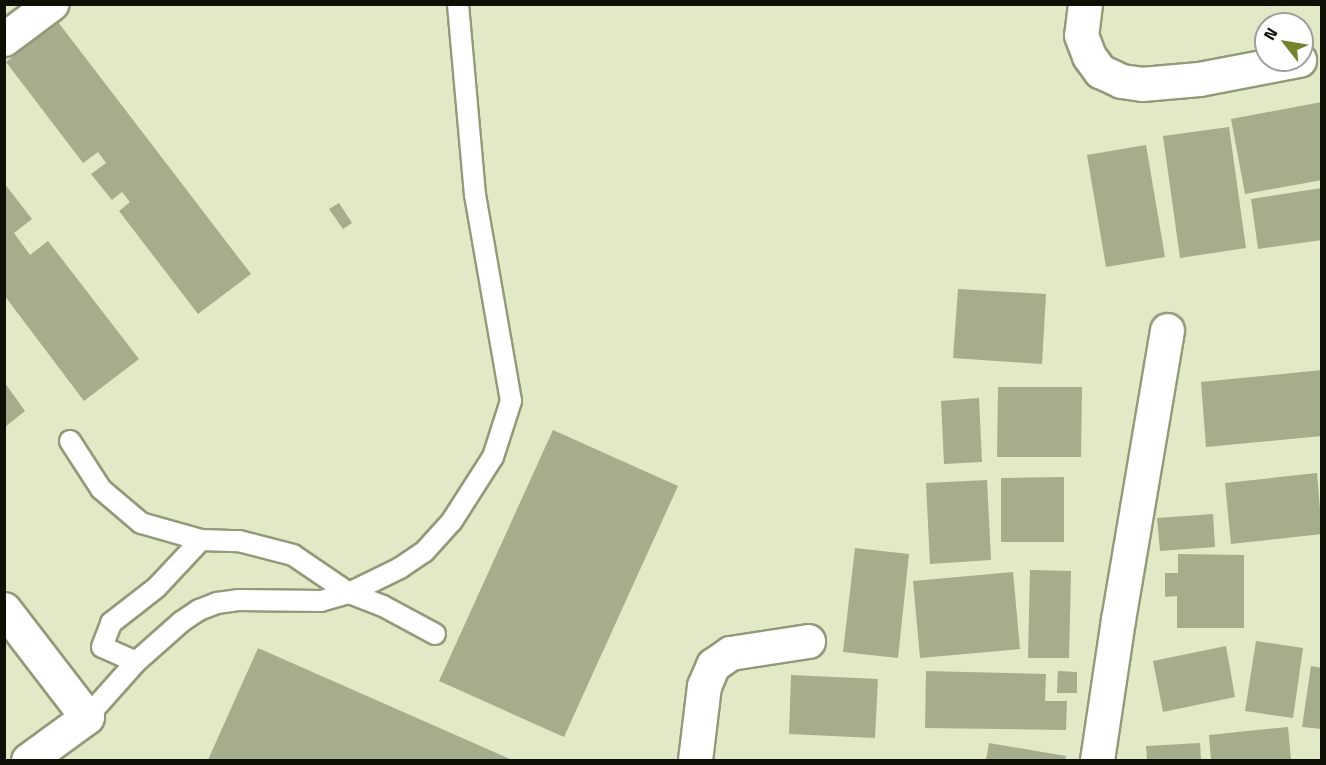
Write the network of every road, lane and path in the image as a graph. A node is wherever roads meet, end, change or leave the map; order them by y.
1 (51, 4) edge
2 (458, 4) edge
3 (1085, 4) edge
4 (4, 39) edge
5 (1254, 69) edge
6 (1167, 330) dead end
7 (70, 441) dead end
8 (201, 540) junction
9 (349, 593) junction
10 (4, 609) edge
11 (435, 634) dead end
12 (808, 641) dead end
13 (136, 662) junction
14 (87, 717) junction
15 (28, 760) edge
16 (695, 760) edge
17 (1097, 760) edge

1 - 4 street
2 - 9 lane
3 - 5 street
6 - 17 street
7 - 8 lane
8 - 9 lane
8 - 13 lane
9 - 11 lane
9 - 13 lane
10 - 14 street
12 - 16 street
13 - 14 lane
14 - 15 street

